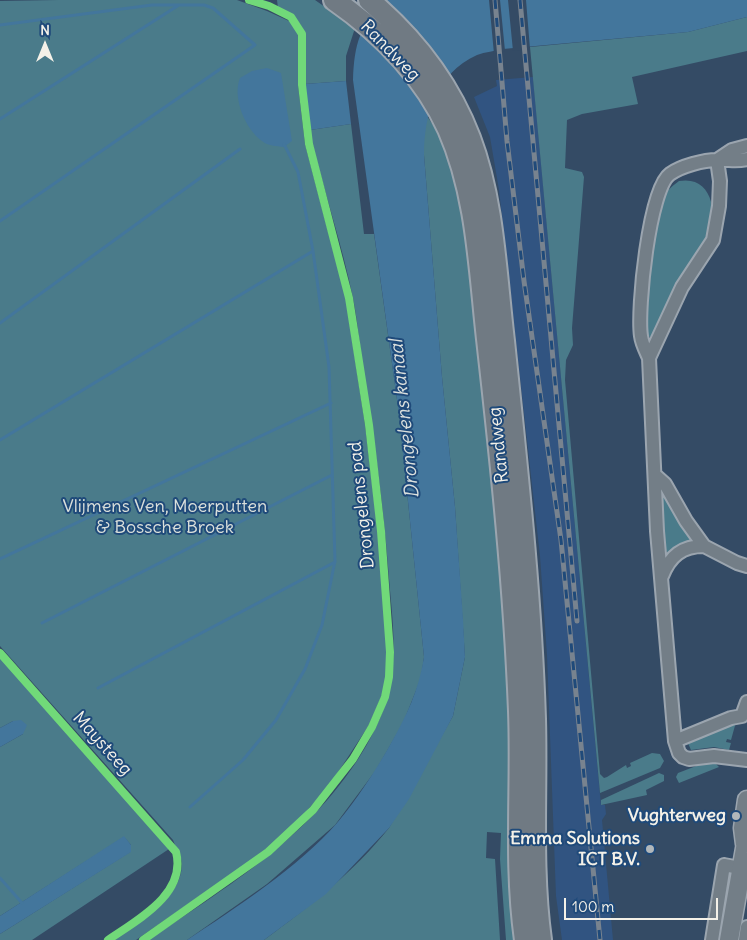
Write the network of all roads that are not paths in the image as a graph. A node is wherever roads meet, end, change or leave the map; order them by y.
1 (369, 0) edge
2 (341, 5) edge
3 (747, 146) edge
4 (747, 159) edge
5 (717, 160) junction
6 (649, 358) junction
7 (655, 475) junction
8 (704, 546) junction
9 (747, 566) edge
10 (662, 578) junction
11 (747, 702) edge
12 (675, 740) junction
13 (747, 760) edge
14 (747, 800) edge
15 (746, 841) edge
16 (732, 867) junction
17 (747, 927) edge
18 (525, 940) edge
19 (541, 940) edge
20 (712, 940) edge
21 (729, 940) edge
22 (745, 940) edge

1 - 19 main road, Randweg
2 - 18 main road, Randweg
3 - 5 street
4 - 5 street
5 - 6 street
5 - 6 street
6 - 7 street
7 - 8 street
7 - 10 street
8 - 9 street
8 - 10 street
10 - 12 street
11 - 12 street
12 - 13 street
14 - 15 main road
15 - 16 main road
16 - 20 street
16 - 21 main road
17 - 22 street

